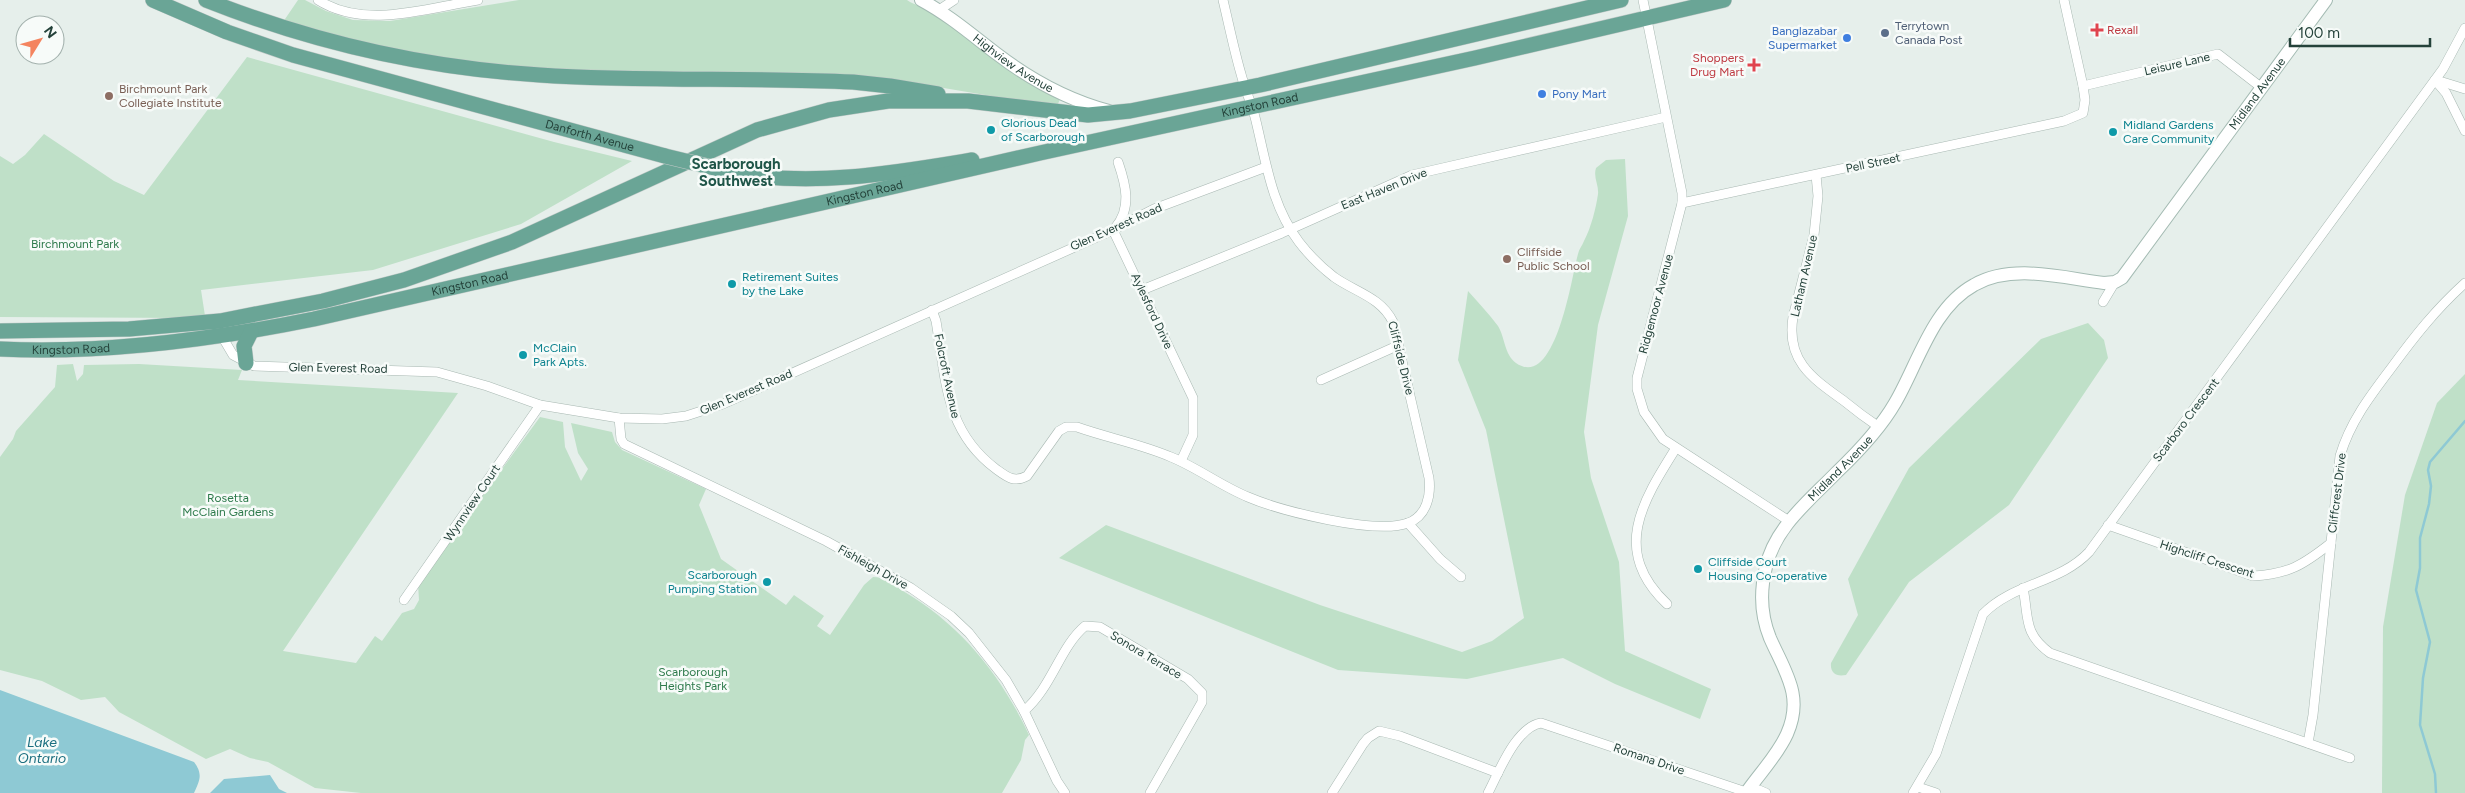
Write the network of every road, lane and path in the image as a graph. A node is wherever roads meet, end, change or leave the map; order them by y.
1 (153, 0) edge
2 (206, 0) edge
3 (318, 0) edge
4 (478, 0) edge
5 (922, 0) edge
6 (954, 0) edge
7 (1223, 0) edge
8 (1621, 0) edge
9 (1643, 0) edge
10 (1724, 0) edge
11 (2064, 0) edge
12 (2326, 0) edge
13 (940, 10) junction
14 (1646, 16) junction
15 (2465, 28) edge
16 (2435, 80) junction
17 (2083, 86) junction
18 (1245, 88) junction
19 (2262, 88) junction
20 (2465, 89) edge
21 (968, 102) junction
22 (1252, 107) junction
23 (1113, 112) junction
24 (1666, 116) junction
25 (2465, 131) edge
26 (1040, 153) junction
27 (1118, 162) dead end
28 (1266, 167) junction
29 (1816, 175) junction
30 (1682, 203) junction
31 (1290, 229) junction
32 (1114, 230) junction
33 (2115, 282) junction
34 (2465, 283) edge
35 (1142, 290) junction
36 (2103, 302) dead end
37 (932, 310) junction
38 (216, 321) junction
39 (0, 331) edge
40 (251, 332) junction
41 (221, 336) junction
42 (1399, 345) junction
43 (0, 349) edge
44 (246, 363) junction
45 (1322, 380) dead end
46 (540, 406) junction
47 (619, 418) junction
48 (1879, 427) junction
49 (1676, 448) junction
50 (1181, 461) junction
51 (1789, 521) junction
52 (1408, 523) junction
53 (2108, 525) junction
54 (2331, 544) junction
55 (1461, 577) dead end
56 (2023, 588) junction
57 (404, 600) dead end
58 (1667, 604) dead end
59 (1024, 711) junction
60 (2308, 743) junction
61 (2350, 758) dead end
62 (1498, 773) junction
63 (1916, 790) edge
64 (1065, 793) edge
65 (1150, 793) edge
66 (1332, 793) edge
67 (1488, 793) edge
68 (1746, 793) edge
69 (1766, 793) edge
70 (1936, 793) edge

1 - 26 main road, Danforth Avenue, bridge
2 - 21 main road
3 - 4 street
5 - 13 street, Highview Avenue
6 - 13 street
7 - 18 street, Cliffside Drive
8 - 18 main road, Kingston Road
9 - 14 street, Ridgemoor Avenue
10 - 14 main road, Kingston Road
11 - 17 street
12 - 19 street, Midland Avenue
13 - 23 street, Highview Avenue
14 - 22 main road, Kingston Road
14 - 24 street, Ridgemoor Avenue
15 - 16 street, Scarboro Crescent
16 - 20 street
16 - 25 street
16 - 53 street, Scarboro Crescent
17 - 19 street, Leisure Lane
17 - 29 street, Pell Street
18 - 22 street, Cliffside Drive
18 - 23 main road, Kingston Road
19 - 33 street, Midland Avenue
21 - 23 main road, Kingston Road
21 - 38 main road, Kingston Road
22 - 26 main road, Kingston Road
22 - 28 street, Cliffside Drive
24 - 30 street, Ridgemoor Avenue
24 - 31 street, East Haven Drive
26 - 40 main road, Kingston Road
27 - 32 street
28 - 31 street, Cliffside Drive
28 - 32 street, Glen Everest Road
29 - 30 street, Pell Street
29 - 48 street, Latham Avenue
30 - 49 street, Ridgemoor Avenue
31 - 35 street, East Haven Drive
31 - 42 street, Cliffside Drive
32 - 35 street, Aylesford Drive
32 - 37 street, Glen Everest Road
33 - 36 street, Midland Avenue
33 - 48 street, Midland Avenue
34 - 54 street, Cliffcrest Drive
35 - 50 street, Aylesford Drive
37 - 47 street, Glen Everest Road
37 - 50 street, Folcroft Avenue
38 - 39 main road, Kingston Road
38 - 41 street
40 - 41 main road, Kingston Road
40 - 44 main road
41 - 43 main road, Kingston Road
41 - 44 street
42 - 45 street
42 - 52 street, Cliffside Drive
44 - 46 street, Glen Everest Road
46 - 47 street, Glen Everest Road
46 - 57 street, Wynnview Court
47 - 59 street, Fishleigh Drive
48 - 51 street, Midland Avenue
49 - 51 street, Ridgemoor Avenue
49 - 58 street
50 - 52 street
51 - 68 street, Midland Avenue
52 - 55 street
53 - 54 street, Highcliff Crescent
53 - 56 street, Scarboro Crescent
54 - 60 street, Cliffcrest Drive
56 - 60 street
56 - 63 street, Scarboro Crescent
59 - 64 street, Fishleigh Drive
59 - 65 street, Sonora Terrace
60 - 61 street
62 - 66 street
62 - 67 street
62 - 68 street, Romana Drive
63 - 70 street
68 - 69 street, Romana Drive

